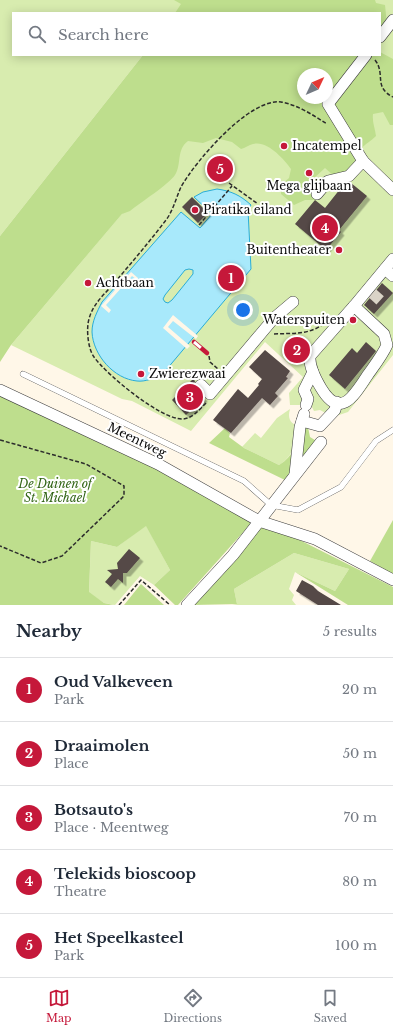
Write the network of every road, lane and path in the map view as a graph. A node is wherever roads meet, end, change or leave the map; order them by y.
1 (393, 20) edge
2 (381, 36) edge
3 (365, 56) edge
4 (373, 56) edge
5 (393, 97) edge
6 (328, 124) dead end
7 (363, 161) junction
8 (229, 183) dead end
9 (232, 186) junction
10 (393, 190) edge
11 (317, 194) dead end
12 (258, 204) dead end
13 (199, 225) dead end
14 (393, 259) edge
15 (389, 272) edge
16 (293, 302) dead end
17 (354, 306) junction
18 (325, 323) dead end
19 (272, 334) dead end
20 (209, 356) dead end
21 (313, 372) junction
22 (23, 374) dead end
23 (226, 375) junction
24 (200, 386) dead end
25 (0, 390) edge
26 (210, 398) dead end
27 (337, 402) junction
28 (304, 413) junction
29 (393, 430) edge
30 (0, 440) edge
31 (321, 442) dead end
32 (295, 474) junction
33 (271, 505) junction
34 (258, 521) junction
35 (0, 546) edge
36 (393, 580) edge
37 (119, 605) edge
38 (170, 605) edge
39 (187, 605) edge

1 - 2 street
3 - 7 street
4 - 5 path
6 - 26 path
7 - 10 street
7 - 11 street
8 - 9 path
9 - 12 path
9 - 13 path
14 - 15 street
15 - 17 street
16 - 23 street
17 - 21 street
17 - 27 street
18 - 19 path
20 - 23 path
21 - 27 street
21 - 28 street
22 - 33 lane
23 - 24 street
25 - 34 street, Meentweg
27 - 28 street
28 - 32 street
29 - 33 lane
30 - 35 path
31 - 32 street
32 - 33 street
33 - 34 street
34 - 36 street, Meentweg
34 - 39 street
37 - 38 path

